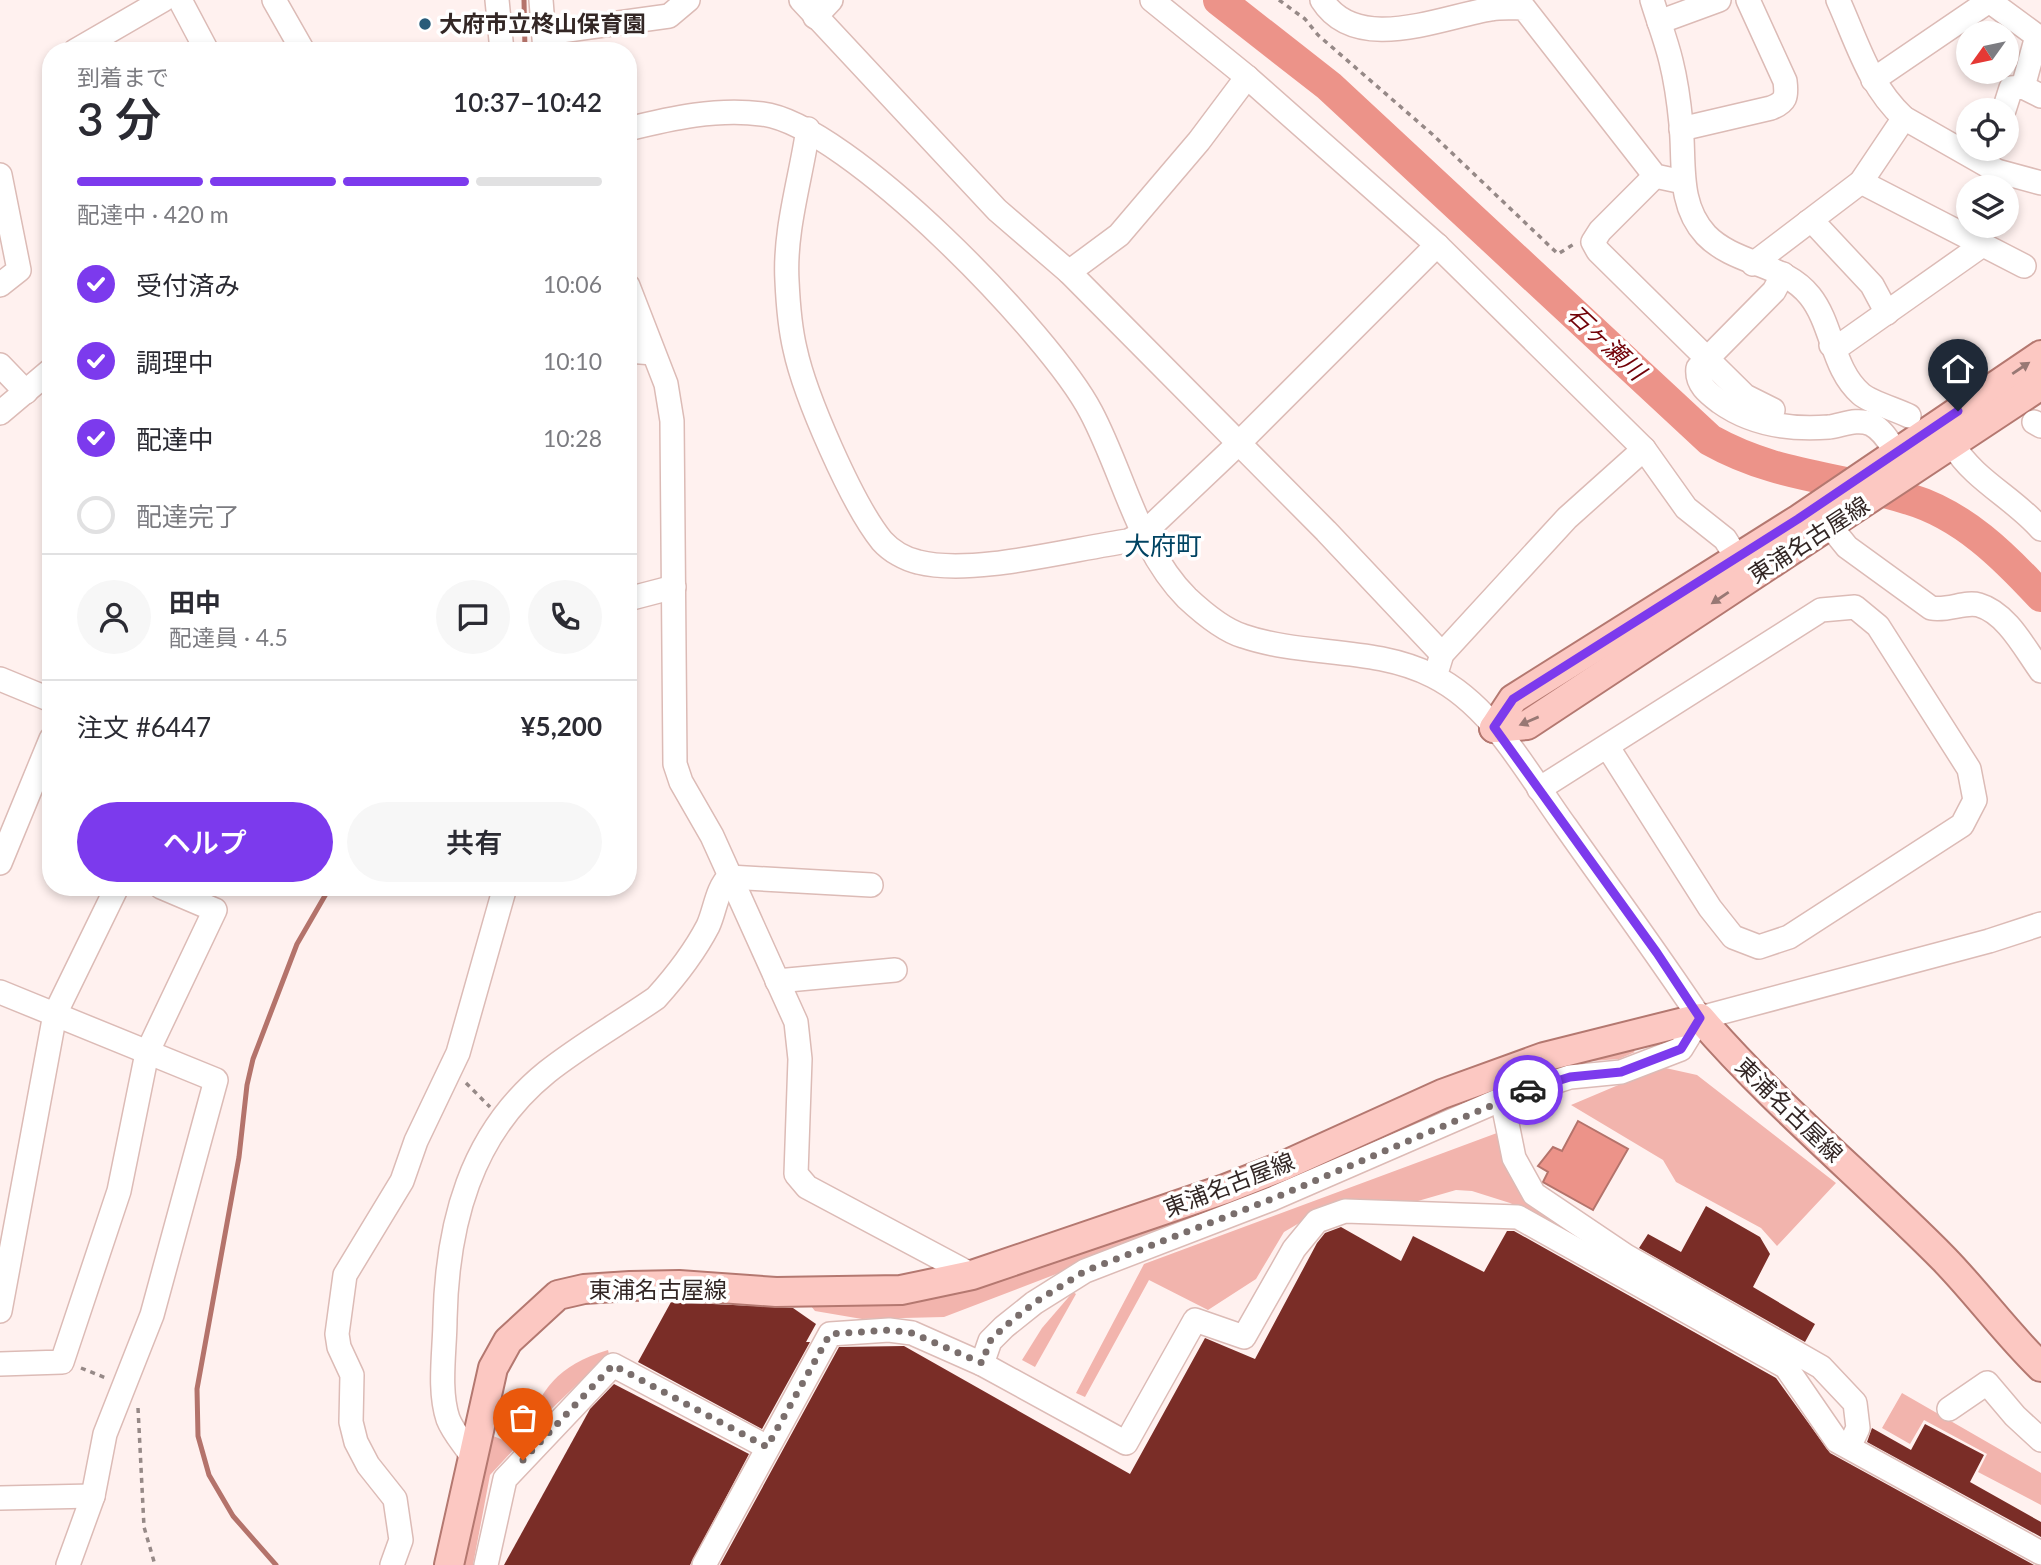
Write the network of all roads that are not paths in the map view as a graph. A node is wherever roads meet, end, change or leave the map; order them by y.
1 (163, 0) edge
2 (180, 0) edge
3 (274, 0) edge
4 (497, 0) edge
5 (541, 0) edge
6 (688, 0) edge
7 (831, 0) edge
8 (1152, 0) edge
9 (1322, 0) edge
10 (1652, 0) edge
11 (1719, 0) edge
12 (1748, 0) edge
13 (1838, 0) edge
14 (1988, 1) edge
15 (666, 8) edge
16 (808, 9) edge
17 (1659, 22) junction
18 (2039, 35) edge
19 (91, 42) edge
20 (202, 42) edge
21 (298, 42) edge
22 (501, 42) edge
23 (545, 42) edge
24 (1247, 77) junction
25 (1873, 80) junction
26 (2032, 91) edge
27 (2008, 98) edge
28 (1904, 118) junction
29 (637, 127) edge
30 (808, 129) junction
31 (1681, 129) junction
32 (1956, 141) edge
33 (1992, 161) edge
34 (0, 175) edge
35 (1655, 176) junction
36 (1683, 182) junction
37 (1861, 182) junction
38 (2041, 183) edge
39 (1808, 222) junction
40 (1437, 245) junction
41 (1981, 246) junction
42 (1753, 264) junction
43 (2024, 266) dead end
44 (1069, 272) junction
45 (1783, 274) junction
46 (0, 285) edge
47 (637, 310) edge
48 (1888, 313) junction
49 (1831, 345) junction
50 (637, 352) edge
51 (653, 353) junction
52 (2041, 355) edge
53 (1707, 359) junction
54 (0, 365) edge
55 (42, 378) edge
56 (2041, 384) edge
57 (26, 392) junction
58 (1773, 411) dead end
59 (0, 413) edge
60 (1909, 416) dead end
61 (1238, 444) junction
62 (1952, 445) junction
63 (1644, 449) junction
64 (1978, 458) dead end
65 (1897, 462) junction
66 (2041, 507) edge
67 (1834, 523) junction
68 (2041, 529) edge
69 (1144, 533) junction
70 (1737, 558) junction
71 (674, 587) junction
72 (637, 597) edge
73 (1442, 654) junction
74 (2041, 671) edge
75 (1434, 676) junction
76 (0, 679) edge
77 (42, 696) edge
78 (1494, 727) junction
79 (1607, 746) junction
80 (42, 756) edge
81 (1539, 789) junction
82 (8, 816) edge
83 (0, 863) edge
84 (729, 877) junction
85 (871, 885) dead end
86 (113, 896) edge
87 (182, 896) edge
88 (502, 896) edge
89 (2041, 924) edge
90 (894, 970) dead end
91 (777, 981) junction
92 (0, 992) edge
93 (55, 1014) junction
94 (1700, 1018) junction
95 (147, 1053) junction
96 (1502, 1100) junction
97 (1626, 1256) junction
98 (972, 1275) junction
99 (1658, 1295) junction
100 (0, 1311) edge
101 (982, 1363) junction
102 (0, 1364) edge
103 (2041, 1367) edge
104 (1949, 1409) dead end
105 (2041, 1440) edge
106 (767, 1447) junction
107 (1849, 1447) junction
108 (471, 1455) junction
109 (93, 1496) junction
110 (0, 1498) edge
111 (2041, 1553) edge
112 (68, 1565) edge
113 (392, 1565) edge
114 (449, 1565) edge
115 (486, 1565) edge
116 (704, 1565) edge

1 - 19 street
2 - 20 street
3 - 21 street
4 - 22 street
5 - 23 street
6 - 15 street
7 - 16 street
8 - 24 street
9 - 35 street
10 - 17 street
11 - 17 street
12 - 31 street
13 - 25 street
14 - 18 street
14 - 25 street
15 - 23 street
16 - 44 street
17 - 31 street
18 - 26 street
24 - 40 street
24 - 44 street
25 - 28 street
26 - 27 street
28 - 32 street
28 - 37 street
29 - 30 street
30 - 69 street
30 - 69 street
31 - 36 street
33 - 38 street
34 - 46 street
35 - 36 street
35 - 53 street
36 - 42 street
37 - 39 street
37 - 41 street
39 - 42 street
39 - 48 street
40 - 61 street
40 - 63 street
41 - 43 street
41 - 48 street
42 - 45 street
44 - 61 street
45 - 49 street
45 - 53 street
47 - 51 street
48 - 49 street
49 - 60 street
50 - 51 street
51 - 71 street
65 -> 52 main road, 東浦名古屋線
53 - 58 street
53 - 65 street
54 - 57 street
55 - 57 street
56 - 62 main road, 東浦名古屋線
57 - 59 street
61 - 69 street
61 - 73 street
62 - 65 main road, 東浦名古屋線
62 - 68 street
63 - 70 street
63 - 73 street
64 - 66 street
65 - 67 main road, 東浦名古屋線
65 - 70 main road, 東浦名古屋線
67 - 74 street
67 -> 78 main road, 東浦名古屋線
69 - 75 street
70 - 78 main road, 東浦名古屋線
71 - 72 street
71 - 84 street
73 - 75 street
75 - 78 street
76 - 77 street
78 - 81 street
79 - 79 street
79 - 81 street
80 - 82 street
81 - 94 street
82 - 83 street
84 - 85 street
84 - 91 street
84 - 108 street
86 - 93 street
87 - 95 street
88 - 113 street
89 - 94 street
90 - 91 street
91 - 98 street
92 - 93 street
93 - 95 street
93 - 100 street
94 - 96 street
94 - 98 main road, 東浦名古屋線
94 - 103 main road, 東浦名古屋線
95 - 102 street
95 - 109 street
96 - 97 street
96 - 101 street
97 - 99 street
97 - 107 street
98 - 108 main road, 東浦名古屋線
99 - 101 street
99 - 107 street
101 - 106 street
104 - 105 street
106 - 115 street
106 - 116 street
107 - 111 street
108 - 114 main road, 東浦名古屋線
109 - 110 street
109 - 112 street

